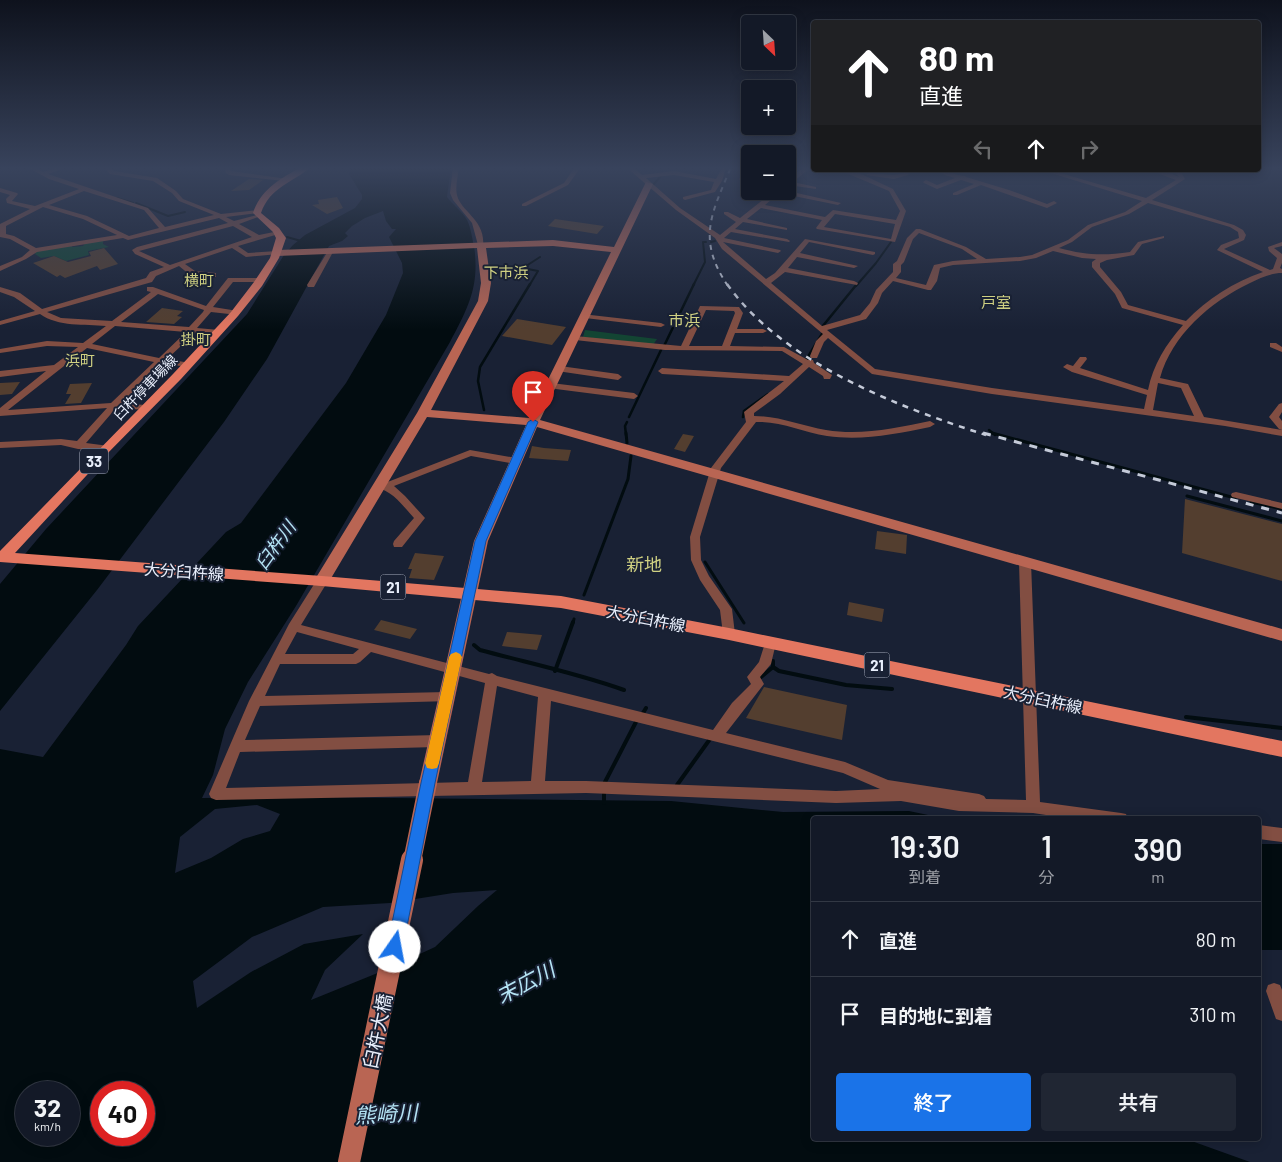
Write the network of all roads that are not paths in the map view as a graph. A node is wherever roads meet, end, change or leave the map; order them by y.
1 (94, 221) edge
2 (156, 221) edge
3 (198, 221) edge
4 (228, 221) edge
5 (239, 221) edge
6 (268, 221) edge
7 (474, 221) edge
8 (631, 221) edge
9 (695, 221) edge
10 (741, 221) edge
11 (742, 221) edge
12 (825, 221) edge
13 (892, 221) edge
14 (1104, 221) edge
15 (1217, 221) edge
16 (897, 222) joint
17 (233, 224) junction
18 (2, 227) edge
19 (785, 229) dead end
20 (163, 230) junction
21 (730, 230) junction
22 (279, 233) junction
23 (126, 237) junction
24 (258, 237) junction
25 (1162, 237) dead end
26 (719, 238) junction
27 (787, 241) dead end
28 (1282, 244) edge
29 (234, 246) junction
30 (478, 246) junction
31 (139, 248) junction
32 (1054, 249) junction
33 (34, 250) junction
34 (617, 250) junction
35 (778, 251) dead end
36 (329, 252) junction
37 (281, 253) junction
38 (873, 253) dead end
39 (794, 254) junction
40 (1105, 258) junction
41 (982, 260) junction
42 (180, 264) junction
43 (854, 266) dead end
44 (170, 267) junction
45 (782, 269) junction
46 (0, 270) edge
47 (1277, 272) edge
48 (213, 275) dead end
49 (892, 279) junction
50 (261, 280) junction
51 (140, 283) junction
52 (766, 283) junction
53 (854, 283) dead end
54 (311, 285) dead end
55 (0, 289) edge
56 (156, 292) junction
57 (208, 309) junction
58 (41, 312) junction
59 (235, 313) junction
60 (585, 316) junction
61 (0, 323) edge
62 (112, 324) junction
63 (1188, 324) junction
64 (661, 325) dead end
65 (191, 330) junction
66 (732, 331) junction
67 (763, 331) dead end
68 (218, 332) junction
69 (823, 332) junction
70 (575, 338) junction
71 (84, 346) junction
72 (684, 348) junction
73 (725, 348) junction
74 (0, 350) edge
75 (1082, 359) dead end
76 (810, 361) junction
77 (158, 362) junction
78 (187, 365) junction
79 (56, 367) junction
80 (560, 369) junction
81 (708, 373) junction
82 (0, 374) edge
83 (618, 377) dead end
84 (827, 377) dead end
85 (787, 379) junction
86 (1156, 380) junction
87 (665, 381) dead end
88 (707, 384) dead end
89 (551, 386) junction
90 (1152, 394) junction
91 (634, 396) dead end
92 (113, 406) junction
93 (1282, 406) edge
94 (145, 408) junction
95 (1148, 412) junction
96 (0, 413) edge
97 (423, 413) junction
98 (751, 419) junction
99 (1200, 419) junction
100 (533, 422) junction
101 (930, 424) dead end
102 (1282, 427) edge
103 (1282, 433) edge
104 (0, 445) edge
105 (78, 446) junction
106 (106, 448) junction
107 (516, 461) junction
108 (713, 473) junction
109 (382, 485) junction
110 (1236, 495) dead end
111 (1282, 506) edge
112 (398, 544) dead end
113 (5, 558) edge
114 (1025, 562) junction
115 (319, 581) junction
116 (470, 593) junction
117 (294, 627) junction
118 (729, 634) junction
119 (1282, 635) edge
120 (770, 643) junction
121 (369, 647) junction
122 (276, 658) junction
123 (453, 669) junction
124 (492, 678) junction
125 (545, 694) junction
126 (447, 697) junction
127 (1030, 697) junction
128 (255, 701) junction
129 (716, 736) junction
130 (437, 741) junction
131 (236, 746) junction
132 (1282, 749) edge
133 (474, 788) junction
134 (537, 788) junction
135 (987, 805) junction
136 (1033, 807) junction
137 (1099, 816) edge
138 (1261, 832) edge
139 (1282, 834) edge
140 (1274, 991) dead end
141 (1282, 1013) edge
142 (349, 1162) edge

1 - 23 street
2 - 20 street
3 - 20 street
4 - 17 street
5 - 17 street
6 - 22 main road
7 - 30 street
8 - 34 street, 臼杵大橋
9 - 26 street
10 - 21 street
11 - 19 street
12 - 16 street
13 - 16 street
14 - 32 street
15 - 47 street
17 - 24 street
17 - 31 street
18 - 33 street
20 - 23 street
21 - 26 street
21 - 27 street
22 - 24 street
22 - 37 main road, 臼杵停車場線 / 33
23 - 31 street
23 - 33 street
24 - 29 street
25 - 40 street
26 - 35 street
26 - 52 street
28 - 47 street
29 - 37 street
29 - 42 street
30 - 34 street
30 - 36 street
30 - 97 street
31 - 44 street
32 - 40 street
32 - 41 street
33 - 46 street
34 - 60 street, 臼杵大橋
36 - 37 street
36 - 54 street
37 - 50 main road, 臼杵停車場線 / 33
38 - 39 street
39 - 43 street
39 - 45 street
40 - 63 street
41 - 49 street
41 - 49 street
42 - 44 street
42 - 48 street
44 - 51 street
45 - 52 street
45 - 53 street
47 - 63 street
49 - 69 street
50 - 57 street
50 - 59 main road, 臼杵停車場線 / 33
51 - 56 street
51 - 58 street
52 - 69 street
55 - 58 street
56 - 57 street
56 - 62 street
57 - 59 street
57 - 65 street
58 - 61 street
58 - 62 street
59 - 68 main road, 臼杵停車場線 / 33
60 - 64 street
60 - 70 street, 臼杵大橋
62 - 65 street
62 - 71 street
63 - 86 street
65 - 68 street
65 - 77 street
66 - 67 street
66 - 72 street
66 - 73 street
68 - 78 main road, 臼杵停車場線 / 33
69 - 76 street
69 - 95 street
70 - 72 street
70 - 80 street, 臼杵大橋
71 - 74 street
71 - 77 street
71 - 79 street
72 - 73 street
73 - 76 street
75 - 90 street
76 - 84 street
76 - 85 street
77 - 78 street
77 - 92 street
78 - 94 main road, 臼杵停車場線 / 33
79 - 82 street
79 - 96 street
80 - 83 street
80 - 89 street, 臼杵大橋
81 - 85 street
81 - 87 street
81 - 88 street
85 - 98 street
86 - 90 street
86 - 99 street
89 - 91 street
89 - 100 street, 臼杵大橋
90 - 95 street
92 - 94 street
92 - 96 street
92 - 105 street
93 - 102 street
94 - 106 main road, 臼杵停車場線 / 33
95 - 99 street
97 - 100 street
97 - 109 street
98 - 101 street
98 - 108 street
99 - 103 street
100 - 107 street, 臼杵大橋
100 - 108 street
104 - 105 street
105 - 106 street
106 - 113 main road, 臼杵停車場線 / 33
107 - 109 street
107 - 116 street, 臼杵大橋
108 - 114 street
108 - 118 street
109 - 112 street
109 - 115 street
110 - 111 street
113 - 115 main road, 大分臼杵線 / 21
114 - 119 street
114 - 127 street
115 - 116 main road, 大分臼杵線 / 21
115 - 117 street
116 - 118 main road, 大分臼杵線 / 21
116 - 123 street, 臼杵大橋
117 - 121 street
117 - 122 street
118 - 120 main road, 大分臼杵線 / 21
120 - 127 main road, 大分臼杵線 / 21
120 - 129 street
121 - 122 street
121 - 123 street
122 - 128 street
123 - 124 street
123 - 126 street, 臼杵大橋
124 - 125 street
124 - 133 street
125 - 129 street
125 - 134 street
126 - 128 street
126 - 130 street, 臼杵大橋
127 - 132 main road, 大分臼杵線 / 21
127 - 136 street
128 - 131 street
129 - 135 street
130 - 131 street
130 - 142 street, 臼杵大橋, bridge
131 - 133 street
133 - 134 street
134 - 135 street
135 - 136 street
136 - 137 street
138 - 139 street
140 - 141 street

